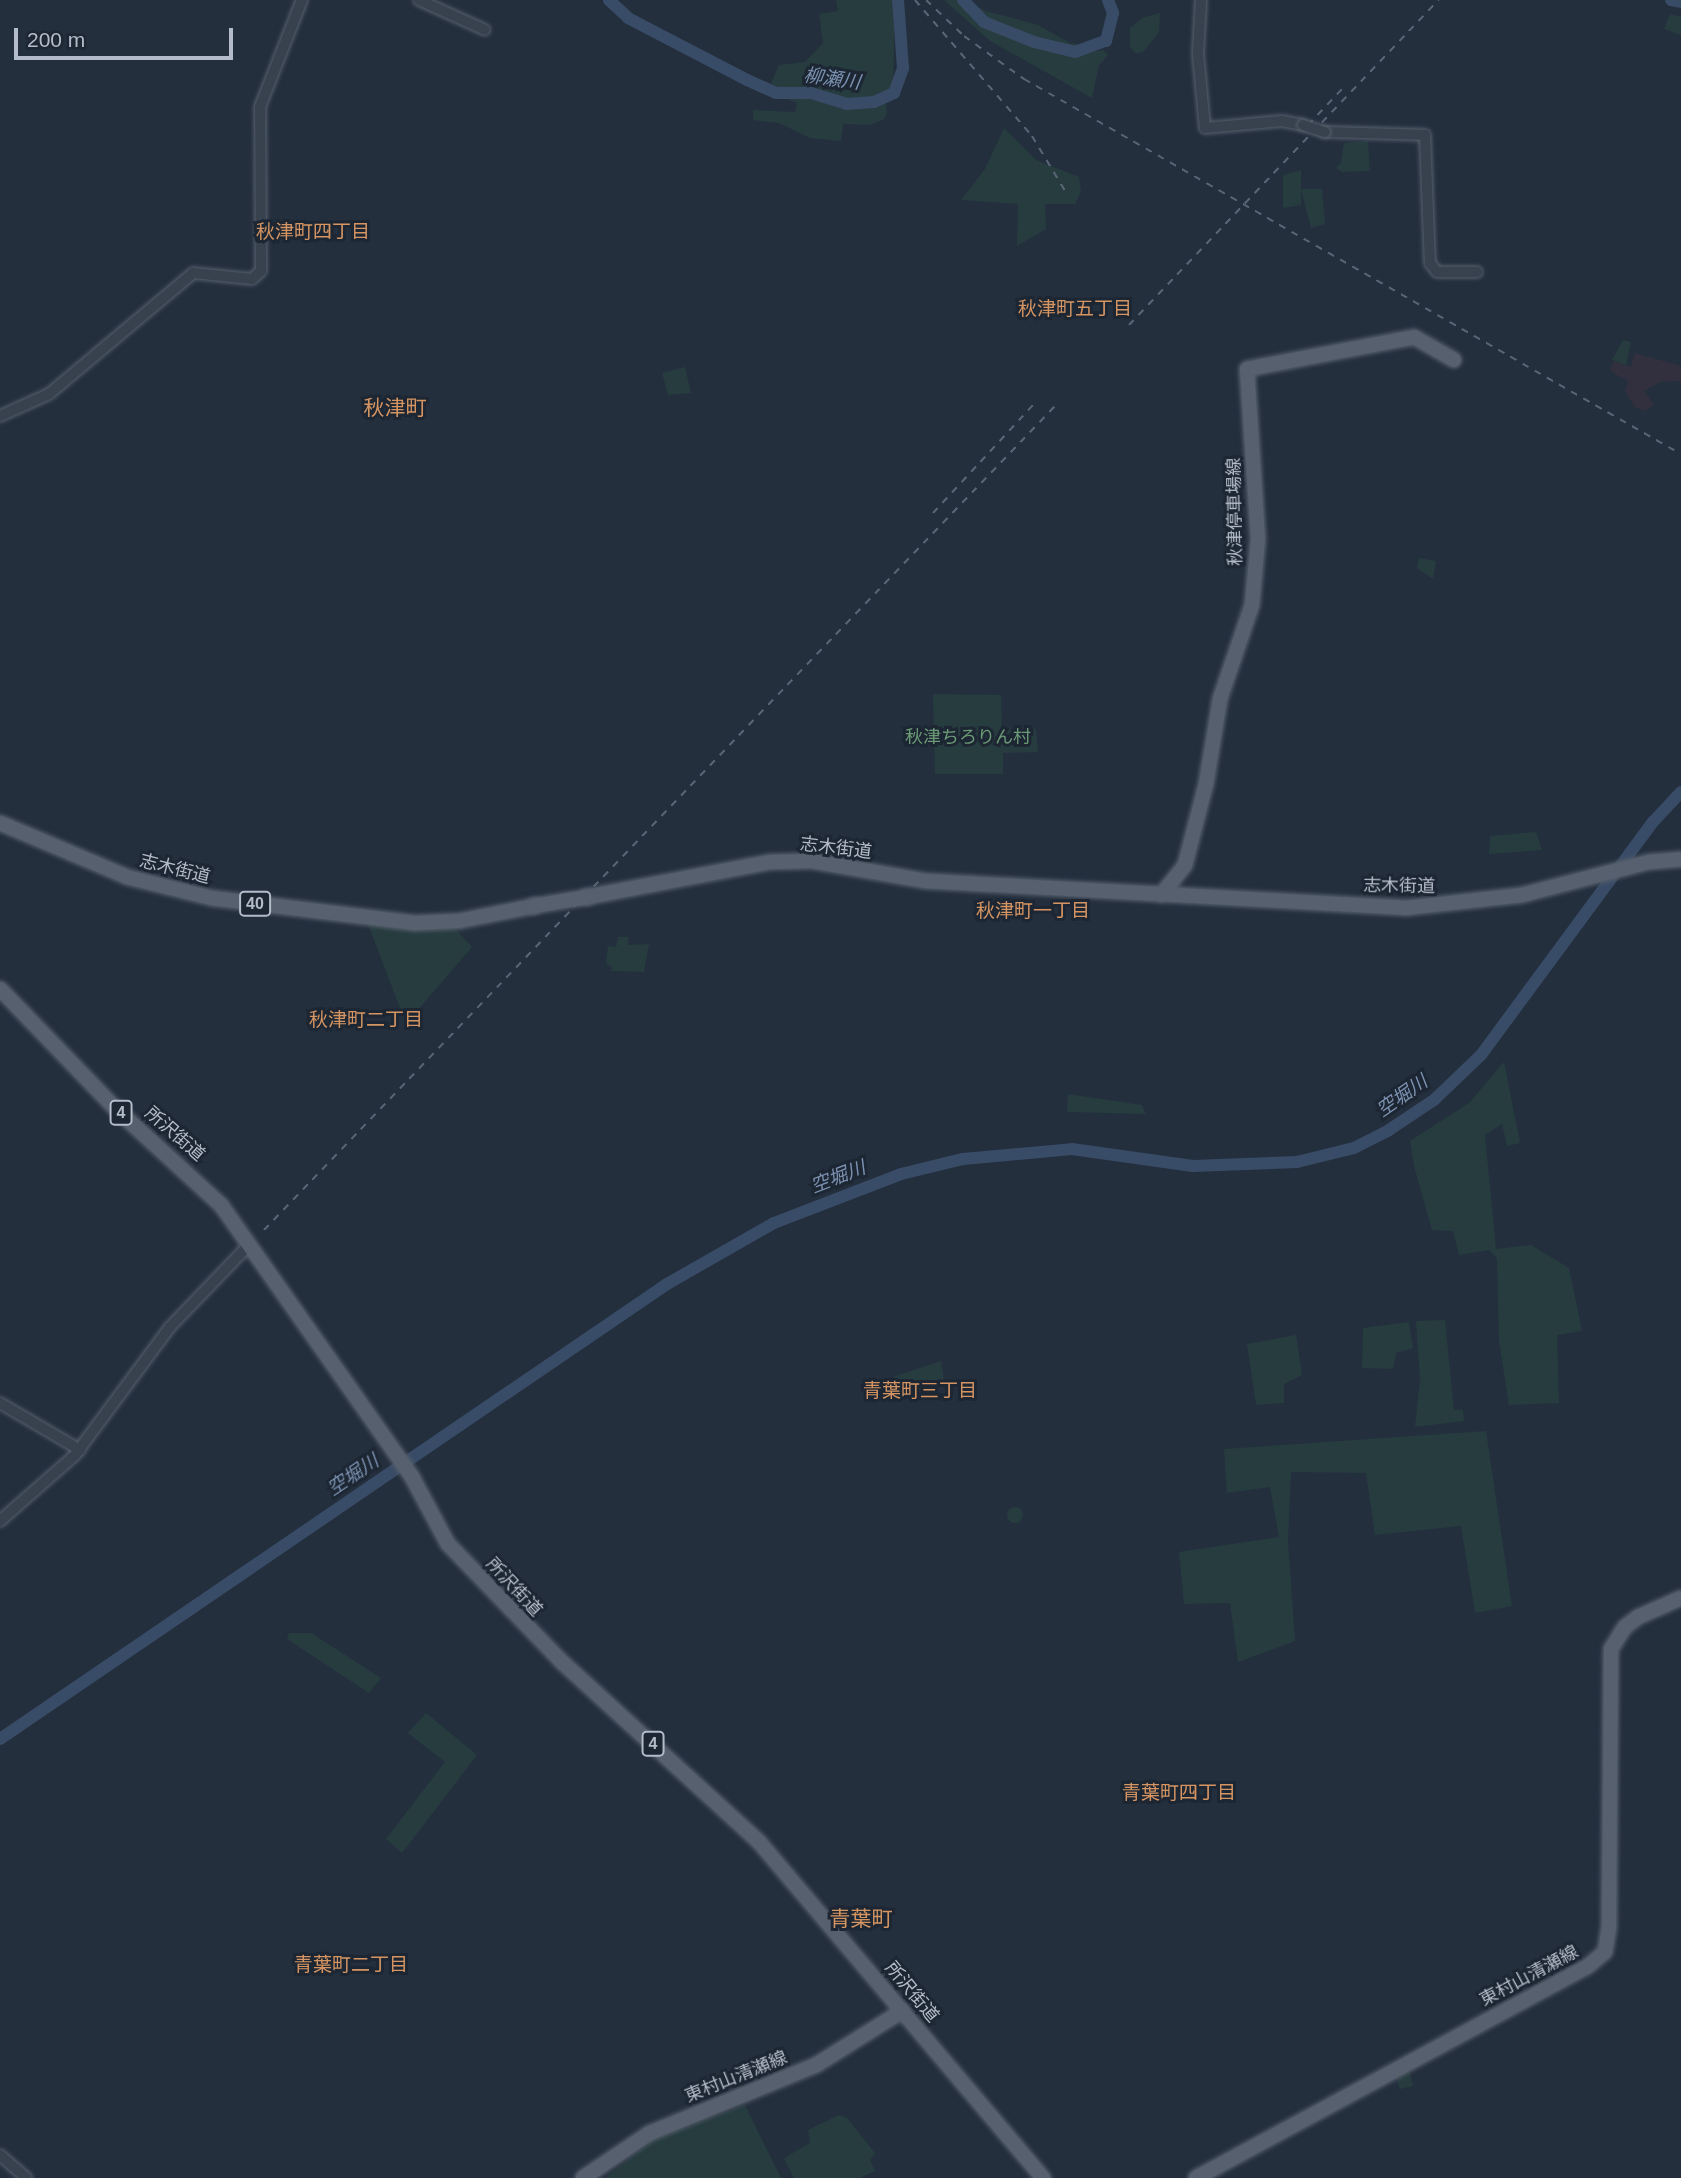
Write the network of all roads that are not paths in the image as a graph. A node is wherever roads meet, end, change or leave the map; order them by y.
1 (302, 0) edge
2 (419, 0) edge
3 (1201, 0) edge
4 (485, 30) dead end
5 (1476, 272) dead end
6 (1454, 360) dead end
7 (0, 416) edge
8 (0, 823) edge
9 (1681, 859) edge
10 (1161, 895) junction
11 (0, 989) edge
12 (249, 1245) junction
13 (0, 1403) edge
14 (80, 1450) junction
15 (0, 1521) edge
16 (1681, 1598) edge
17 (902, 2011) junction
18 (0, 2155) edge
19 (26, 2178) edge
20 (583, 2178) edge
21 (1043, 2178) edge
22 (1196, 2178) edge

1 - 7 street
2 - 4 street
3 - 5 street, bridge
6 - 10 main road, 秋津停車場線
8 - 10 main road, 志木街道 / 40, bridge
9 - 10 main road, 志木街道 / 40
11 - 12 main road, 所沢街道 / 4
12 - 14 street
12 - 17 main road, 所沢街道 / 4
13 - 14 street
14 - 15 street
16 - 22 main road, 東村山清瀬線
17 - 20 main road, 東村山清瀬線
17 - 21 main road, 所沢街道 / 4
18 - 19 street

